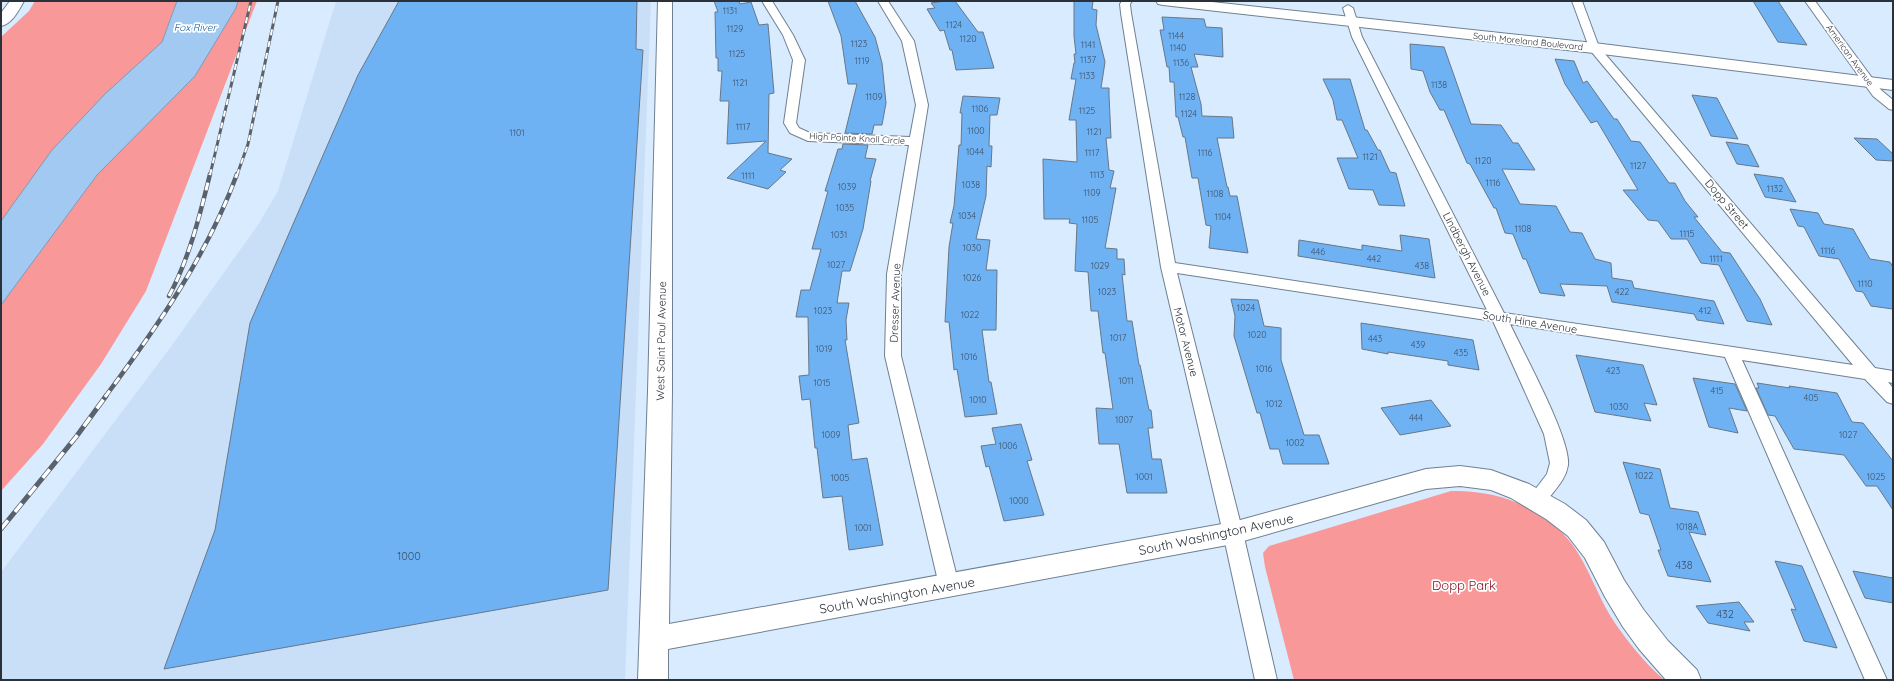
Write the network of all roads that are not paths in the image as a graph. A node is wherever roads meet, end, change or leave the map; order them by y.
1 (665, 1) edge
2 (767, 1) edge
3 (883, 1) edge
4 (1127, 1) edge
5 (1163, 1) edge
6 (1279, 1) edge
7 (1577, 1) edge
8 (1810, 1) edge
9 (16, 2) edge
10 (1350, 15) junction
11 (1, 22) edge
12 (1591, 41) junction
13 (1858, 67) junction
14 (1893, 71) edge
15 (1869, 82) junction
16 (1893, 85) edge
17 (1893, 106) edge
18 (916, 141) junction
19 (1168, 267) junction
20 (1499, 318) junction
21 (1731, 353) junction
22 (1870, 374) junction
23 (1893, 377) edge
24 (1893, 398) edge
25 (1537, 499) junction
26 (1233, 533) junction
27 (949, 585) junction
28 (654, 639) junction
29 (654, 680) edge
30 (1266, 680) edge
31 (1686, 680) edge
32 (1876, 680) edge

1 - 28 street, West Saint Paul Avenue
2 - 18 street, High Pointe Knoll Circle
3 - 18 street, Dresser Avenue
4 - 19 street, Motor Avenue
5 - 10 street, South Moreland Boulevard
6 - 10 street, South Moreland Boulevard
7 - 12 street, Dopp Street
8 - 13 street, American Avenue
9 - 11 street
10 - 12 street, South Moreland Boulevard
10 - 20 street, Lindbergh Avenue
12 - 13 street, South Moreland Boulevard
12 - 15 street, South Moreland Boulevard
12 - 22 street, Dopp Street
13 - 14 street, South Moreland Boulevard
13 - 15 street, American Avenue
15 - 16 street, South Moreland Boulevard
15 - 17 street, American Avenue
18 - 27 street, Dresser Avenue
19 - 20 street, South Hine Avenue
19 - 26 street, Motor Avenue
20 - 21 street, South Hine Avenue
20 - 25 street, Lindbergh Avenue
21 - 22 street, South Hine Avenue
21 - 32 street
22 - 23 street, South Hine Avenue
22 - 24 street, Dopp Street
25 - 26 street, South Washington Avenue
25 - 31 street, South Washington Avenue
26 - 27 street, South Washington Avenue
26 - 30 street, Motor Avenue
27 - 28 street, South Washington Avenue
28 - 29 street, West Saint Paul Avenue

